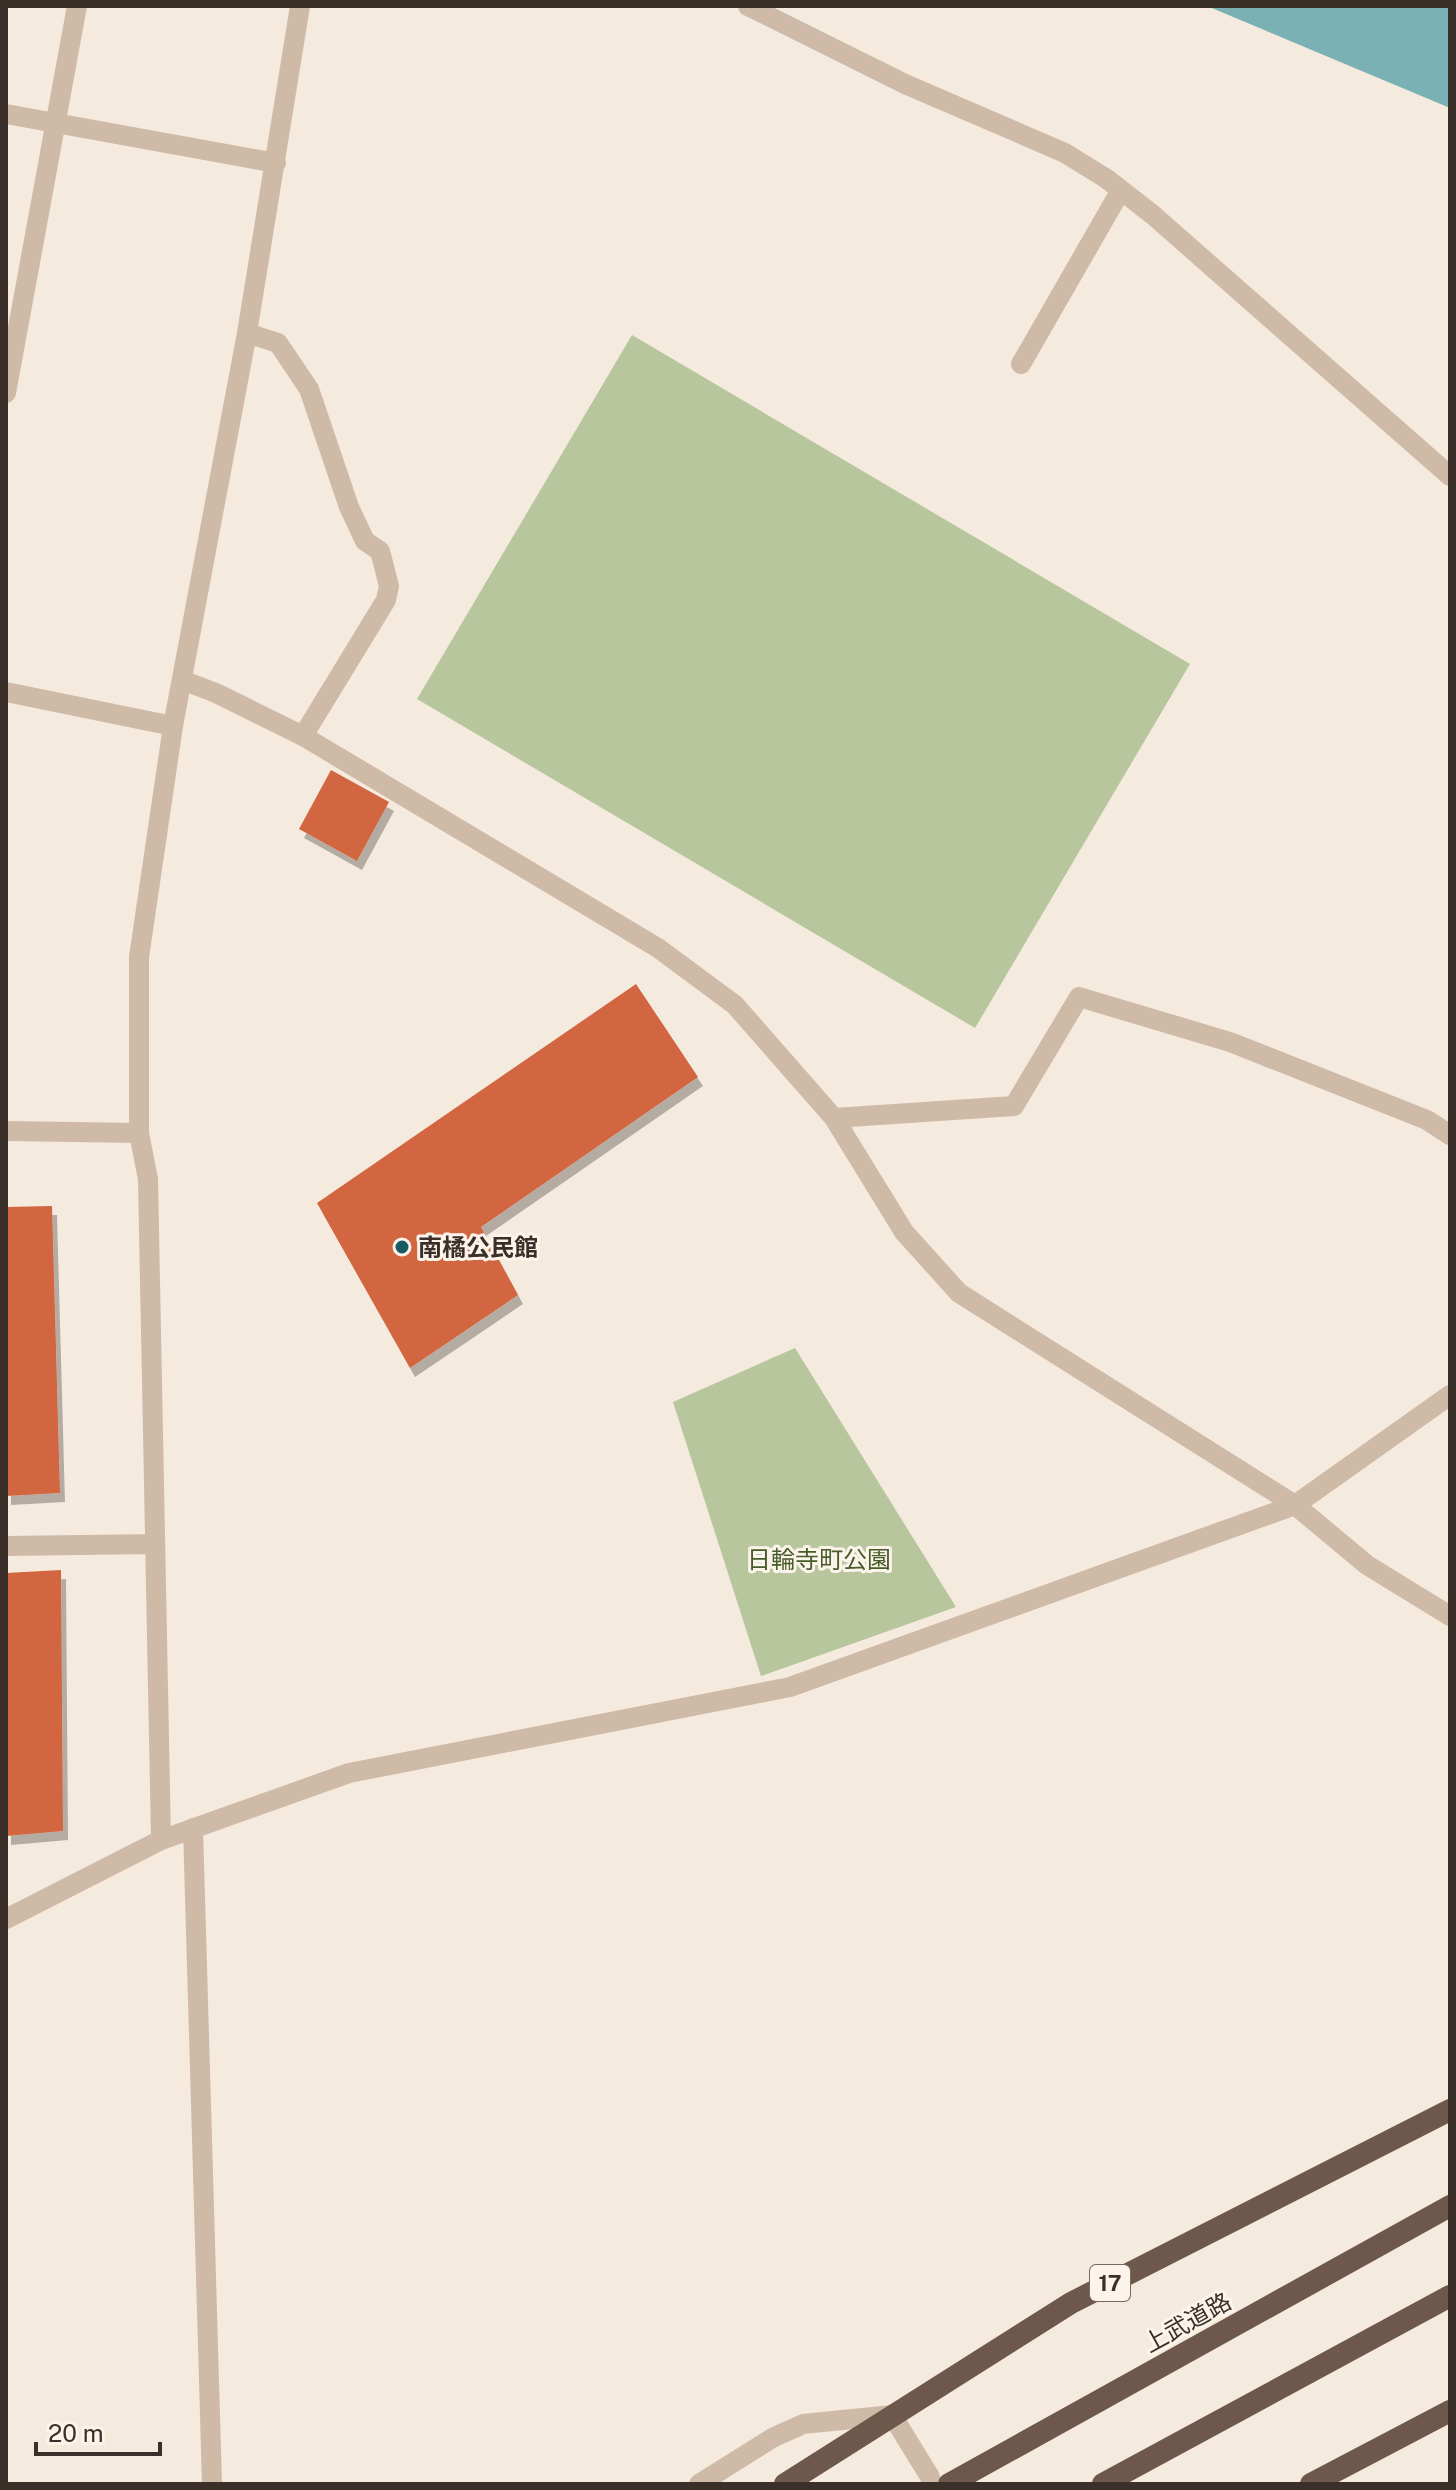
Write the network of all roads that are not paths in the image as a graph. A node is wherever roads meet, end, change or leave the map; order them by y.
1 (77, 6) edge
2 (300, 6) edge
3 (748, 6) edge
4 (6, 114) edge
5 (56, 124) junction
6 (276, 163) junction
7 (1121, 190) junction
8 (247, 333) junction
9 (1021, 364) dead end
10 (6, 393) edge
11 (1450, 476) edge
12 (182, 680) junction
13 (6, 692) edge
14 (173, 726) junction
15 (303, 736) junction
16 (834, 1118) junction
17 (6, 1131) edge
18 (139, 1133) junction
19 (1450, 1135) edge
20 (1450, 1395) edge
21 (1295, 1505) junction
22 (155, 1544) junction
23 (6, 1546) edge
24 (1450, 1616) edge
25 (193, 1828) junction
26 (161, 1840) junction
27 (6, 1919) edge
28 (1450, 2110) edge
29 (1450, 2206) edge
30 (1450, 2296) edge
31 (1450, 2411) edge
32 (892, 2415) junction
33 (939, 2480) edge
34 (212, 2484) edge
35 (699, 2484) edge
36 (785, 2484) edge
37 (1103, 2484) edge
38 (1311, 2484) edge

1 - 5 street
2 - 6 street
3 - 7 street
4 - 5 street
5 - 6 street
5 - 10 street
6 - 8 street
7 - 9 street
7 - 11 street
8 - 12 street
8 - 15 street
12 - 14 street
12 - 15 street
13 - 14 street
14 - 18 street
15 - 16 street
16 - 19 street
16 - 21 street
17 - 18 street
18 - 22 street
20 - 21 street
21 - 24 street
21 - 25 street
22 - 23 street
22 - 26 street
25 - 26 street
25 - 34 street
26 - 27 street
28 - 32 highway, 17
29 - 33 highway, 上武道路
30 - 37 highway
31 - 38 highway
32 - 33 street
32 - 35 street
32 - 36 highway, 17

